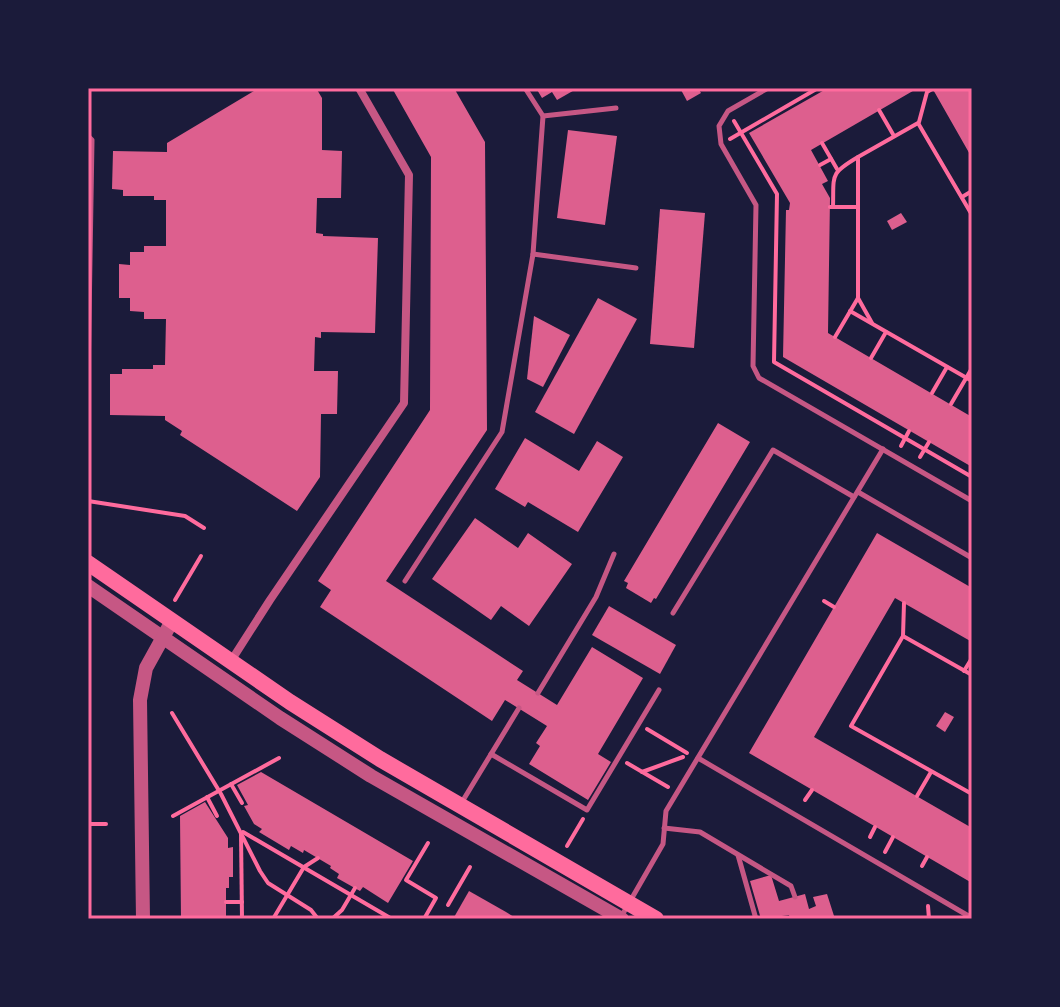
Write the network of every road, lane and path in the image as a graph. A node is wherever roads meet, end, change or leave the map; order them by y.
1 (359, 88) edge
2 (525, 88) edge
3 (768, 88) edge
4 (818, 88) edge
5 (932, 89) edge
6 (616, 108) dead end
7 (879, 110) dead end
8 (728, 111) junction
9 (543, 116) junction
10 (918, 123) junction
11 (741, 132) junction
12 (88, 136) edge
13 (894, 137) junction
14 (822, 143) dead end
15 (721, 144) junction
16 (858, 157) junction
17 (831, 159) junction
18 (820, 165) dead end
19 (837, 169) junction
20 (972, 191) edge
21 (962, 197) junction
22 (858, 207) junction
23 (972, 215) edge
24 (533, 254) junction
25 (636, 268) dead end
26 (858, 298) junction
27 (850, 311) junction
28 (873, 324) junction
29 (887, 332) junction
30 (835, 337) dead end
31 (871, 358) dead end
32 (947, 367) junction
33 (972, 368) edge
34 (966, 378) junction
35 (88, 380) edge
36 (972, 381) edge
37 (932, 393) dead end
38 (951, 404) dead end
39 (909, 431) dead end
40 (905, 438) junction
41 (929, 442) dead end
42 (883, 449) junction
43 (924, 450) junction
44 (895, 456) junction
45 (914, 467) junction
46 (972, 477) edge
47 (856, 495) junction
48 (88, 501) edge
49 (972, 501) edge
50 (204, 528) dead end
51 (614, 554) dead end
52 (201, 556) dead end
53 (972, 558) edge
54 (88, 563) edge
55 (405, 581) dead end
56 (88, 586) edge
57 (175, 600) dead end
58 (824, 601) dead end
59 (904, 603) dead end
60 (834, 607) dead end
61 (673, 613) dead end
62 (172, 621) junction
63 (161, 636) junction
64 (903, 636) junction
65 (972, 658) edge
66 (231, 662) junction
67 (964, 671) junction
68 (972, 675) edge
69 (659, 690) dead end
70 (538, 693) dead end
71 (519, 708) dead end
72 (172, 713) dead end
73 (639, 724) junction
74 (491, 754) junction
75 (279, 758) dead end
76 (619, 758) junction
77 (698, 758) junction
78 (642, 772) junction
79 (931, 772) junction
80 (231, 784) junction
81 (219, 790) junction
82 (812, 790) dead end
83 (677, 792) junction
84 (972, 794) edge
85 (917, 796) dead end
86 (207, 797) junction
87 (805, 800) dead end
88 (242, 803) dead end
89 (460, 806) junction
90 (173, 816) dead end
91 (217, 816) dead end
92 (88, 824) edge
93 (106, 824) dead end
94 (875, 827) dead end
95 (578, 828) dead end
96 (664, 828) junction
97 (241, 831) junction
98 (870, 837) dead end
99 (893, 837) dead end
100 (272, 840) dead end
101 (428, 843) dead end
102 (284, 846) dead end
103 (268, 847) junction
104 (566, 848) dead end
105 (279, 853) junction
106 (737, 854) junction
107 (927, 857) dead end
108 (318, 858) dead end
109 (233, 860) dead end
110 (241, 860) junction
111 (878, 863) junction
112 (757, 866) junction
113 (922, 866) dead end
114 (304, 867) junction
115 (470, 867) dead end
116 (233, 871) dead end
117 (242, 871) junction
118 (760, 878) dead end
119 (343, 881) dead end
120 (339, 888) junction
121 (355, 888) dead end
122 (288, 895) junction
123 (351, 895) junction
124 (795, 897) dead end
125 (226, 902) dead end
126 (242, 902) junction
127 (448, 905) dead end
128 (624, 913) edge
129 (972, 918) edge
130 (143, 919) edge
131 (242, 919) edge
132 (273, 919) edge
133 (318, 919) edge
134 (332, 919) edge
135 (392, 919) edge
136 (424, 919) edge
137 (656, 919) edge
138 (756, 919) edge

1 - 66 street
2 - 9 lane
3 - 8 lane
4 - 11 path
5 - 10 path
6 - 9 lane
7 - 13 path
8 - 11 path
8 - 15 lane
9 - 24 lane
10 - 13 path
10 - 21 path
11 - 15 path
11 - 40 path
12 - 35 lane
13 - 16 path
14 - 17 path
15 - 42 lane
16 - 19 path
16 - 22 path
17 - 18 path
17 - 19 path
19 - 22 path
20 - 21 path
21 - 23 path
22 - 26 path
24 - 25 lane
24 - 55 lane
26 - 27 path
26 - 28 path
27 - 28 path
27 - 30 path
28 - 29 path
29 - 31 path
29 - 32 path
32 - 34 path
32 - 37 path
33 - 34 path
34 - 36 path
34 - 38 path
39 - 40 path
40 - 43 path
40 - 44 path
41 - 43 path
42 - 44 lane
42 - 47 lane
43 - 45 path
43 - 46 path
44 - 45 lane
45 - 49 lane
47 - 53 lane
47 - 61 lane
47 - 77 lane
48 - 50 path
51 - 70 lane
52 - 57 path
54 - 62 main road
56 - 63 street
58 - 60 path
59 - 64 path
62 - 63 street
62 - 66 main road
63 - 128 street
63 - 130 street
64 - 67 path
64 - 79 path
65 - 67 path
66 - 89 main road
67 - 68 path
69 - 73 lane
71 - 74 lane
72 - 81 path
73 - 76 lane
73 - 78 path
74 - 76 lane
74 - 89 lane
75 - 80 path
76 - 78 path
77 - 83 lane
77 - 111 lane
78 - 83 path
79 - 84 path
79 - 85 path
80 - 81 path
80 - 88 path
81 - 86 path
81 - 97 path
82 - 87 path
83 - 96 lane
86 - 90 path
86 - 91 path
89 - 128 main road
92 - 93 path
94 - 98 path
95 - 104 path
96 - 106 lane
96 - 128 lane
97 - 103 path
97 - 110 path
97 - 122 path
99 - 111 path
100 - 103 path
101 - 136 path
102 - 105 path
103 - 105 path
105 - 114 path
106 - 112 lane
106 - 138 lane
107 - 113 path
108 - 114 path
109 - 110 path
110 - 117 path
111 - 129 lane
112 - 118 lane
112 - 124 lane
114 - 120 path
114 - 122 path
115 - 127 path
116 - 117 path
117 - 126 path
119 - 120 path
120 - 123 path
121 - 123 path
122 - 132 path
122 - 133 path
123 - 134 path
123 - 135 path
125 - 126 path
126 - 131 path
128 - 137 main road

